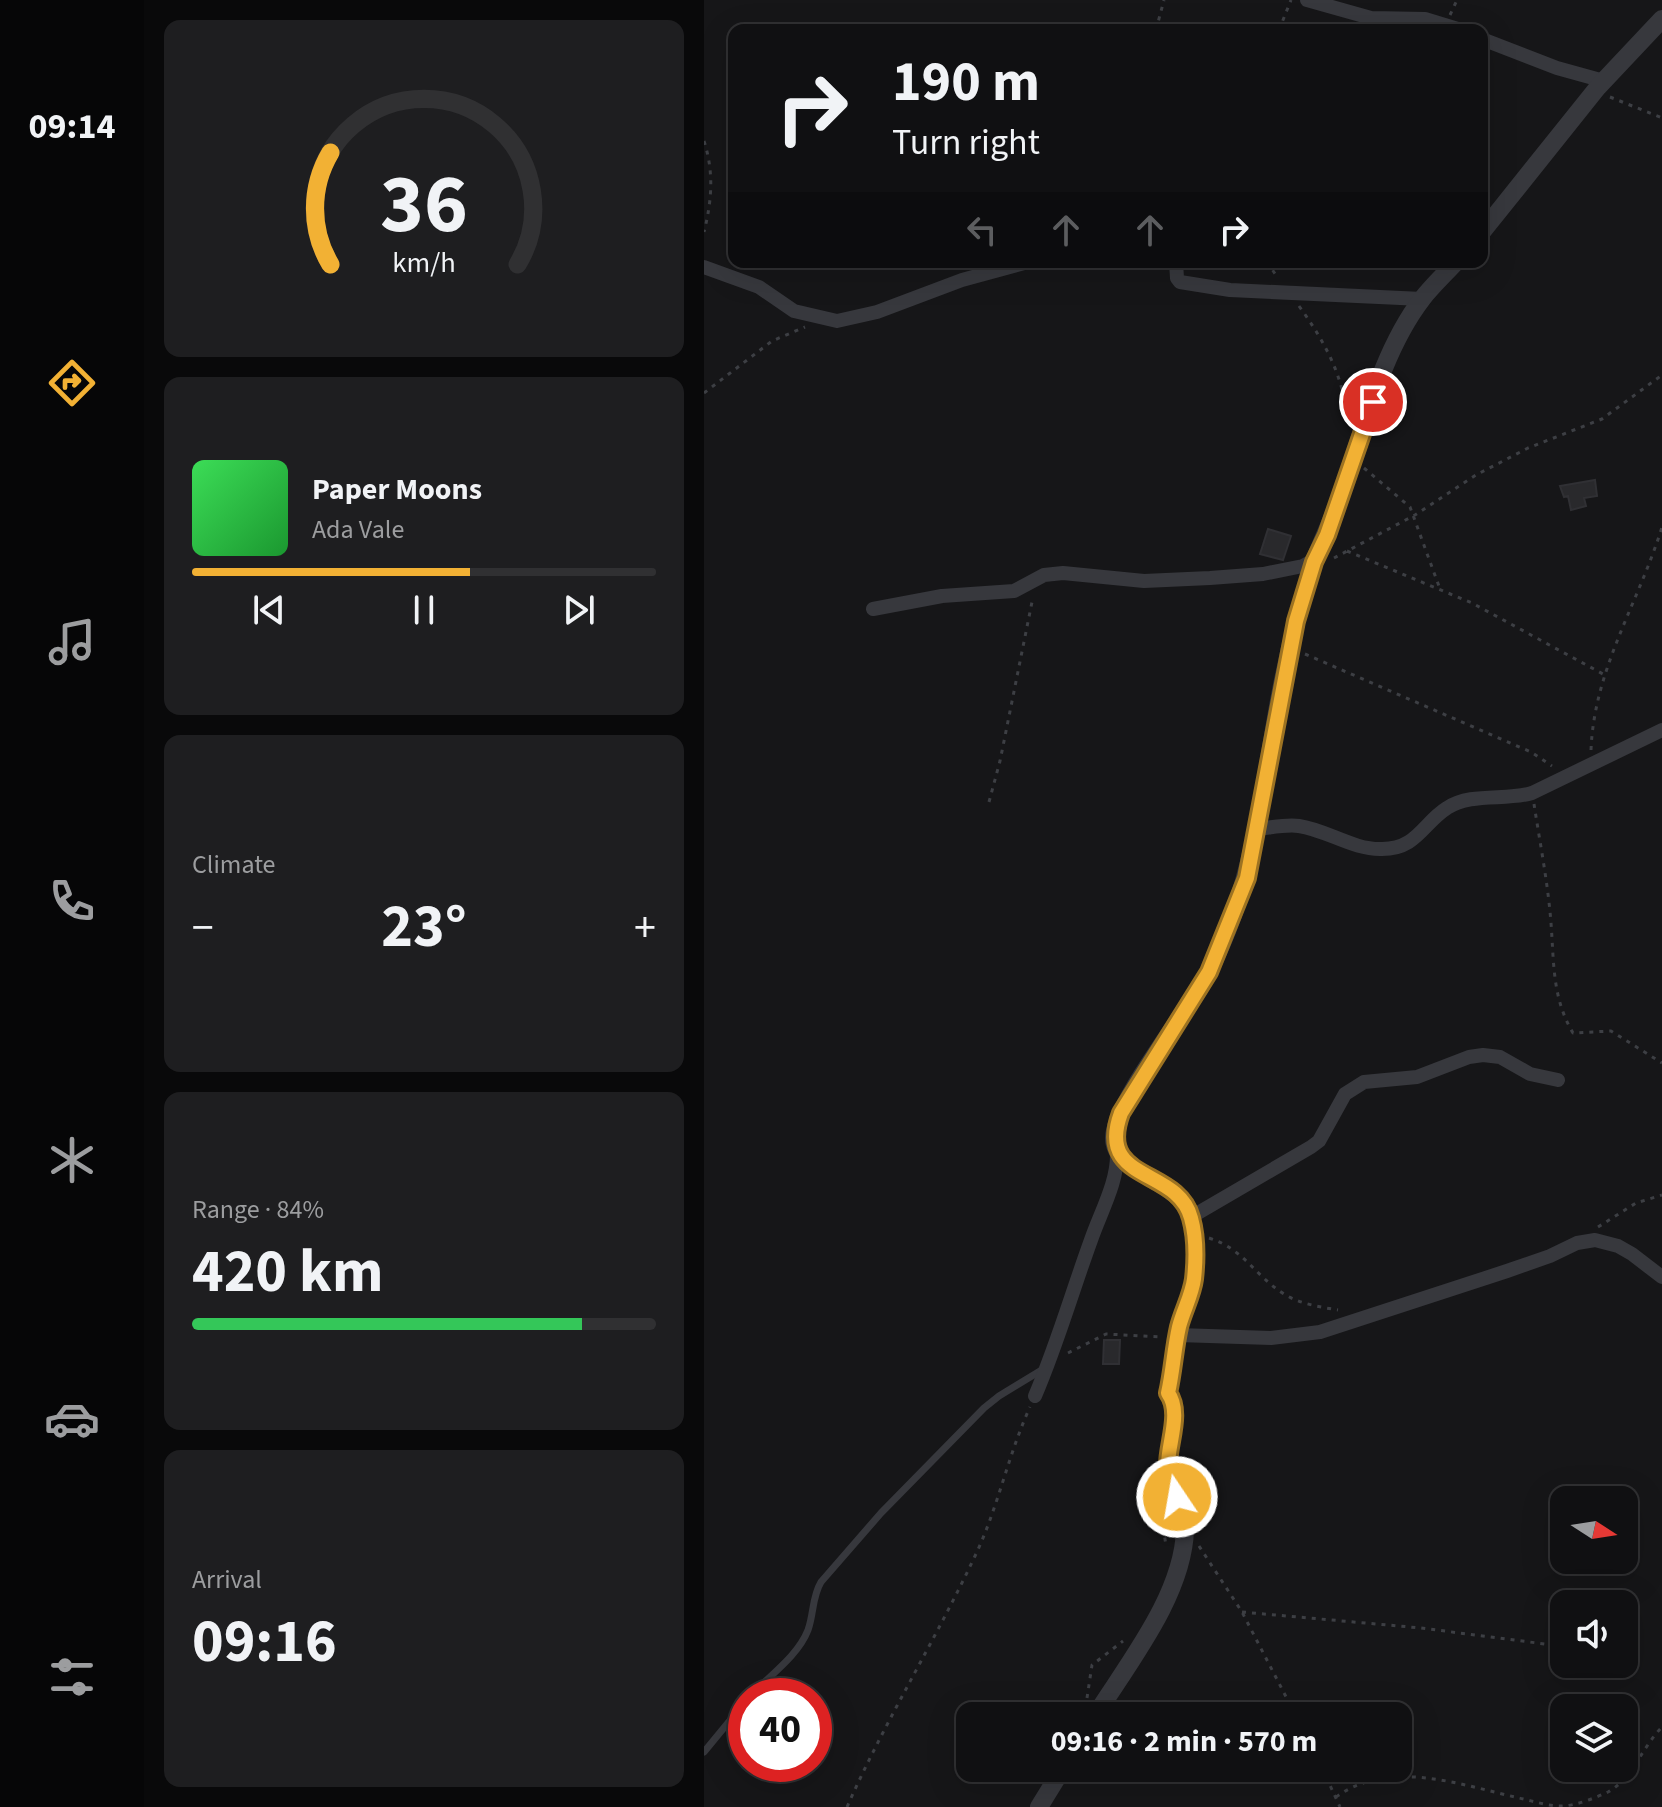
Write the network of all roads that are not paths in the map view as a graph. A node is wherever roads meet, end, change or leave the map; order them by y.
1 (1307, 0) edge
2 (1662, 19) edge
3 (1441, 24) edge
4 (1488, 41) edge
5 (1601, 84) junction
6 (1488, 225) edge
7 (704, 267) edge
8 (1006, 268) edge
9 (1176, 268) edge
10 (1450, 268) edge
11 (1422, 299) junction
12 (1315, 561) junction
13 (873, 609) dead end
14 (1662, 730) edge
15 (1256, 829) junction
16 (1558, 1080) dead end
17 (1117, 1152) junction
18 (1192, 1225) junction
19 (1662, 1277) edge
20 (1177, 1337) junction
21 (1048, 1365) junction
22 (1035, 1396) road end
23 (768, 1678) edge
24 (1096, 1702) edge
25 (728, 1723) edge
26 (704, 1752) edge
27 (1054, 1782) edge
28 (1039, 1807) edge

1 - 3 street
2 - 5 street
4 - 5 street
5 - 6 street
7 - 8 street
9 - 11 street
10 - 11 street
11 - 12 street
12 - 13 street
12 - 15 street
14 - 15 street
15 - 17 street
16 - 18 street
17 - 18 street
17 - 21 street
18 - 20 street
19 - 20 street
20 - 24 street
21 - 22 street
21 - 23 lane
25 - 26 lane
27 - 28 street

